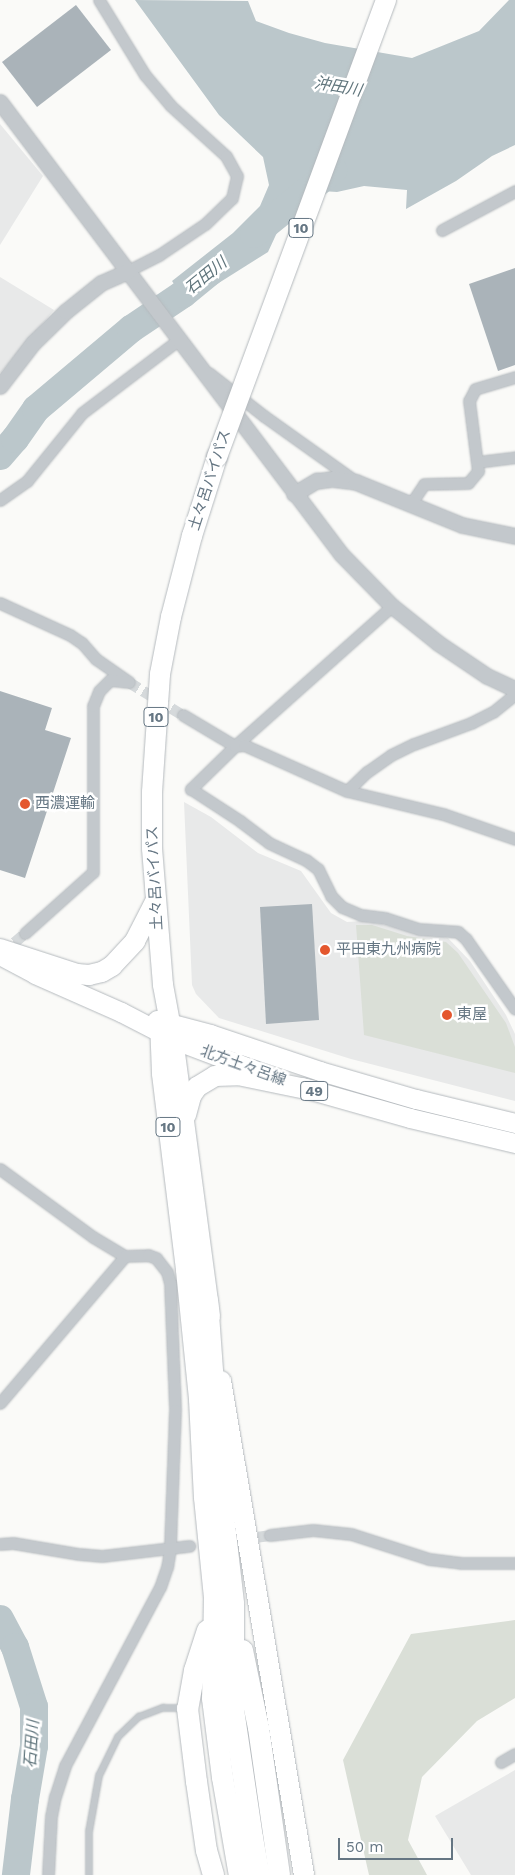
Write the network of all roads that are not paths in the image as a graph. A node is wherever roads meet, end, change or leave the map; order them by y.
1 (99, 0) edge
2 (386, 0) edge
3 (0, 102) edge
4 (515, 191) edge
5 (442, 230) dead end
6 (128, 271) junction
7 (174, 336) junction
8 (196, 362) junction
9 (515, 377) edge
10 (0, 386) edge
11 (515, 457) edge
12 (478, 462) junction
13 (356, 482) junction
14 (294, 494) junction
15 (0, 500) edge
16 (410, 505) junction
17 (515, 536) edge
18 (0, 603) edge
19 (392, 606) junction
20 (515, 689) edge
21 (515, 694) edge
22 (183, 715) tunnel mouth
23 (235, 746) junction
24 (346, 791) junction
25 (515, 839) edge
26 (156, 901) junction
27 (26, 933) tunnel mouth
28 (0, 949) edge
29 (0, 955) edge
30 (515, 1009) edge
31 (166, 1029) junction
32 (314, 1091) junction
33 (185, 1123) junction
34 (515, 1123) edge
35 (515, 1143) edge
36 (0, 1168) edge
37 (126, 1256) junction
38 (186, 1270) joint
39 (208, 1300) junction
40 (0, 1403) edge
41 (270, 1535) tunnel mouth
42 (0, 1544) edge
43 (189, 1546) dead end
44 (170, 1549) junction
45 (515, 1564) edge
46 (223, 1600) junction
47 (187, 1708) junction
48 (515, 1754) edge
49 (501, 1762) dead end
50 (48, 1875) edge
51 (88, 1875) edge
52 (213, 1875) edge
53 (239, 1875) edge
54 (259, 1875) edge
55 (278, 1875) edge
56 (304, 1875) edge

1 - 6 street
2 - 26 highway, 土々呂バイパス / 10, bridge
3 - 6 street
4 - 5 street
6 - 7 street
6 - 10 street
7 - 8 street
7 - 15 street
8 - 13 street
8 - 14 street
9 - 12 street
11 - 12 street
12 - 16 street
13 - 14 street
13 - 16 street
14 - 19 street
16 - 17 street
18 - 27 street
19 - 20 street
19 - 23 street
21 - 24 street
22 - 23 street
23 - 24 street
23 - 30 street
24 - 25 street
26 - 28 highway
26 - 31 highway, 土々呂バイパス / 10
29 - 31 main road, 北方土々呂線 / 49
31 - 32 main road, 北方土々呂線 / 49
31 - 33 highway, 土々呂バイパス / 10
31 - 34 main road, 北方土々呂線 / 49
31 - 38 highway, 土々呂バイパス / 10
32 - 33 highway
32 - 35 main road, 北方土々呂線 / 49
33 - 39 highway, 土々呂バイパス / 10
36 - 37 street
37 - 40 street
37 - 44 street
38 - 46 highway
39 - 46 highway
39 - 56 highway, 土々呂バイパス
41 - 45 street
42 - 44 street
43 - 44 street
44 - 50 street
46 - 47 highway
46 - 53 highway
46 - 54 highway
46 - 55 highway
47 - 51 lane
47 - 52 highway
48 - 49 street

